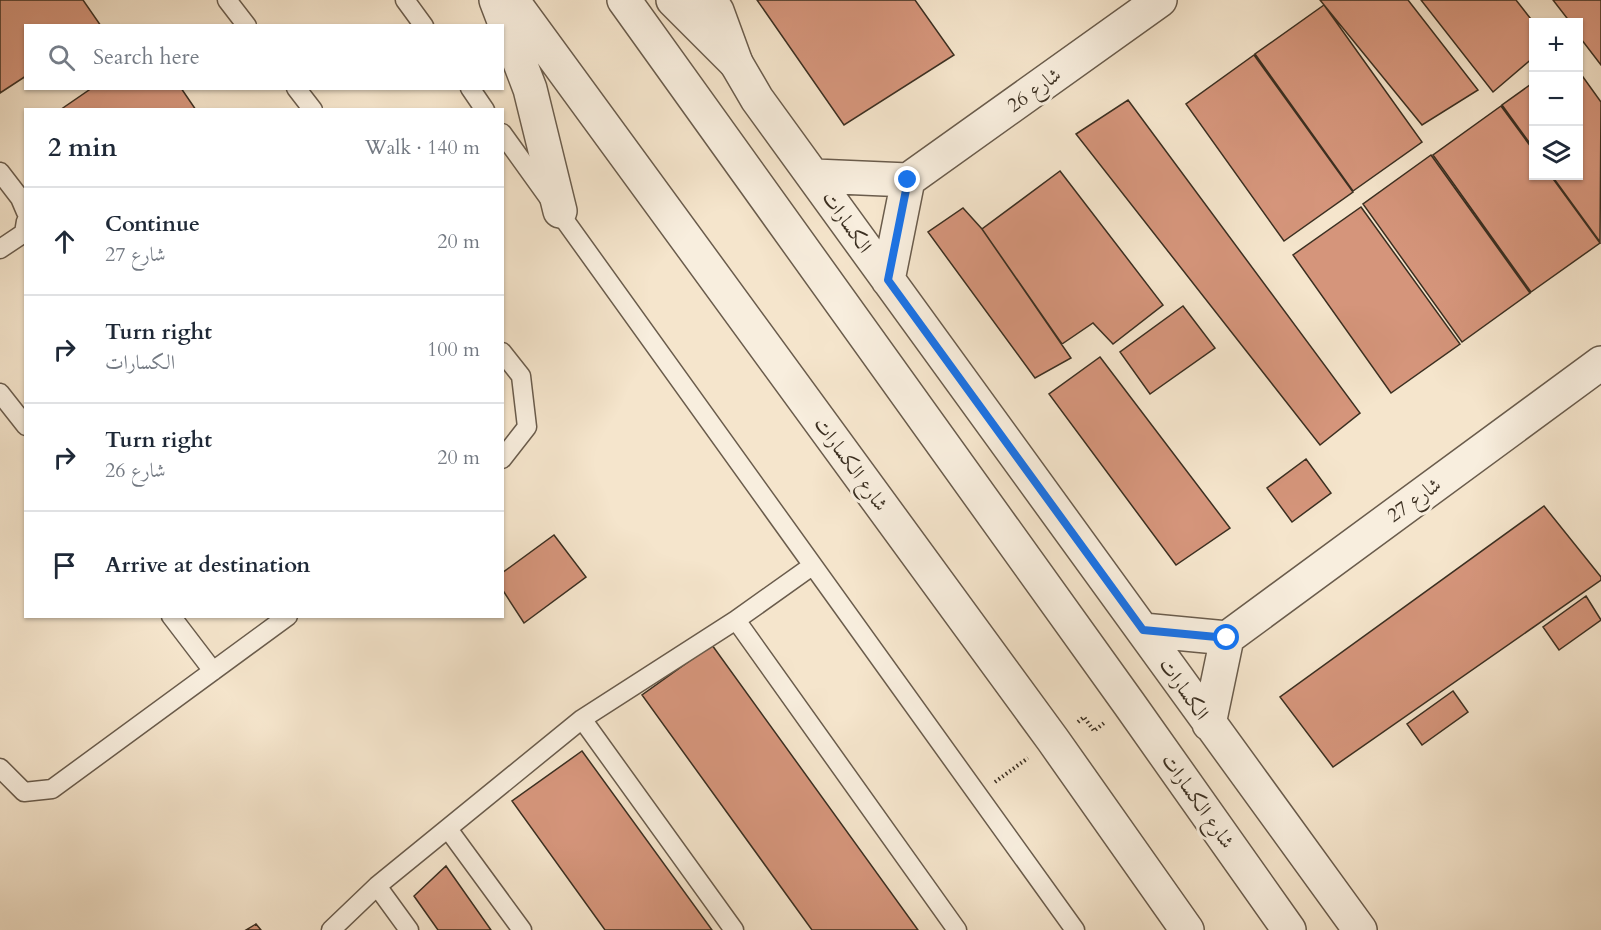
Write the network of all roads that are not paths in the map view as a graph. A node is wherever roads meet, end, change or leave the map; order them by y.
1 (227, 0) edge
2 (405, 0) edge
3 (496, 0) edge
4 (512, 0) edge
5 (624, 0) edge
6 (673, 0) edge
7 (710, 0) edge
8 (1160, 0) edge
9 (245, 24) edge
10 (423, 24) edge
11 (736, 63) junction
12 (298, 90) edge
13 (471, 90) edge
14 (311, 108) edge
15 (485, 108) edge
16 (504, 136) edge
17 (0, 172) edge
18 (815, 176) junction
19 (908, 180) junction
20 (24, 207) edge
21 (560, 211) junction
22 (24, 233) edge
23 (0, 249) edge
24 (888, 280) junction
25 (504, 355) edge
26 (1601, 363) edge
27 (0, 393) edge
28 (24, 423) edge
29 (504, 456) edge
30 (812, 567) junction
31 (173, 618) edge
32 (285, 618) edge
33 (736, 620) junction
34 (1143, 630) junction
35 (1227, 638) junction
36 (213, 671) junction
37 (582, 719) junction
38 (1209, 724) junction
39 (0, 768) edge
40 (448, 829) junction
41 (377, 886) junction
42 (331, 930) edge
43 (409, 930) edge
44 (522, 930) edge
45 (734, 930) edge
46 (957, 930) edge
47 (1076, 930) edge
48 (1187, 930) edge
49 (1290, 930) edge
50 (1359, 930) edge

1 - 9 lane
2 - 10 lane
3 - 21 street
4 - 48 street, شارع الكسارات
5 - 49 street, شارع الكسارات
6 - 11 street
7 - 11 street, الكسارات
8 - 19 street, شارع 26
11 - 18 street, الكسارات
12 - 14 lane
13 - 15 lane
16 - 21 lane
17 - 20 lane
18 - 19 street
18 - 24 street, الكسارات
19 - 24 street
21 - 30 lane
22 - 23 lane
24 - 34 street, الكسارات
25 - 29 lane
26 - 35 street, شارع 27
27 - 28 lane
30 - 33 lane
30 - 47 lane
31 - 36 lane
32 - 36 lane
33 - 37 lane
33 - 46 lane
34 - 35 street
34 - 38 street, الكسارات
35 - 38 street
36 - 39 lane
37 - 40 lane
37 - 45 lane
38 - 50 street, الكسارات
40 - 41 lane
40 - 44 lane
41 - 42 lane
41 - 43 lane

